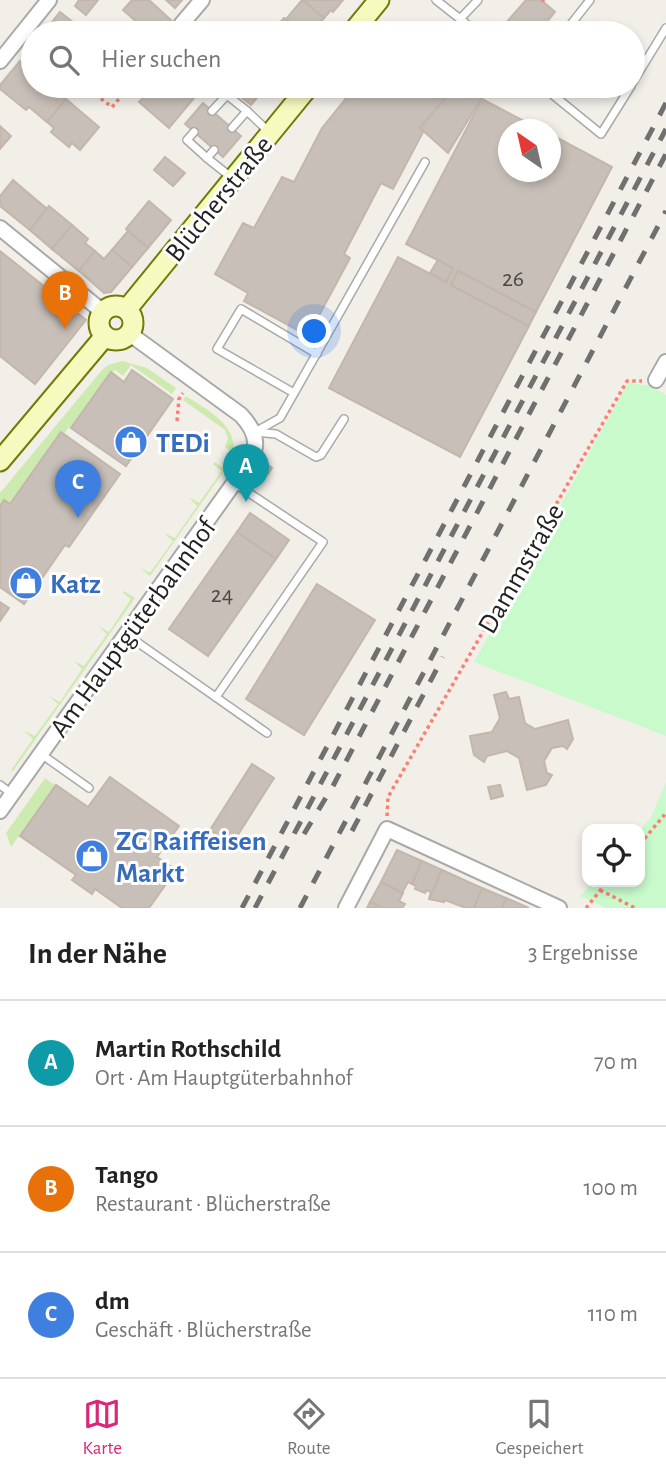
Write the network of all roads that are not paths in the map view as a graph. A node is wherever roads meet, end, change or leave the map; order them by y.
1 (48, 0) edge
2 (202, 0) edge
3 (379, 0) edge
4 (436, 0) edge
5 (478, 0) edge
6 (590, 0) edge
7 (460, 19) junction
8 (31, 21) edge
9 (184, 21) edge
10 (362, 21) edge
11 (463, 21) edge
12 (574, 21) edge
13 (666, 28) edge
14 (21, 34) edge
15 (0, 61) edge
16 (645, 63) edge
17 (223, 98) edge
18 (232, 98) edge
19 (299, 98) edge
20 (556, 98) edge
21 (623, 98) edge
22 (212, 111) dead end
23 (247, 111) junction
24 (232, 128) dead end
25 (194, 132) dead end
26 (270, 133) junction
27 (214, 150) dead end
28 (207, 158) junction
29 (425, 162) dead end
30 (233, 179) junction
31 (0, 228) edge
32 (127, 309) junction
33 (103, 312) junction
34 (130, 334) junction
35 (105, 336) junction
36 (317, 354) junction
37 (666, 362) edge
38 (656, 380) road end
39 (294, 393) junction
40 (344, 419) dead end
41 (255, 432) junction
42 (0, 461) edge
43 (234, 483) junction
44 (127, 635) junction
45 (216, 697) junction
46 (267, 733) dead end
47 (41, 754) junction
48 (89, 788) dead end
49 (6, 790) edge
50 (0, 811) edge
51 (346, 908) edge
52 (559, 908) edge

1 - 8 street
2 - 9 street
3 - 10 main road
4 - 7 lane
5 - 7 lane
6 - 12 lane
7 - 11 lane
13 - 16 lane
14 - 15 street
17 - 22 lane
18 - 23 lane
19 - 26 main road, Blücherstraße
20 - 21 lane
23 - 24 lane
23 - 26 lane
25 - 28 lane
26 - 30 main road, Blücherstraße
27 - 28 lane
28 - 30 lane
29 - 36 lane
30 - 32 main road, Blücherstraße
31 - 33 street
32 - 33 main road
32 - 34 main road
33 - 35 main road
34 - 35 main road
34 - 41 street
35 - 42 main road
36 - 39 lane
36 - 39 lane
37 - 38 street
39 - 41 lane
40 - 41 lane
41 - 43 street, Am Hauptgüterbahnhof
43 - 44 street, Am Hauptgüterbahnhof
43 - 45 lane
44 - 45 lane
44 - 47 street, Am Hauptgüterbahnhof
45 - 46 lane
47 - 48 lane
47 - 49 street, Am Hauptgüterbahnhof
49 - 50 street, Am Hauptgüterbahnhof
51 - 52 street

